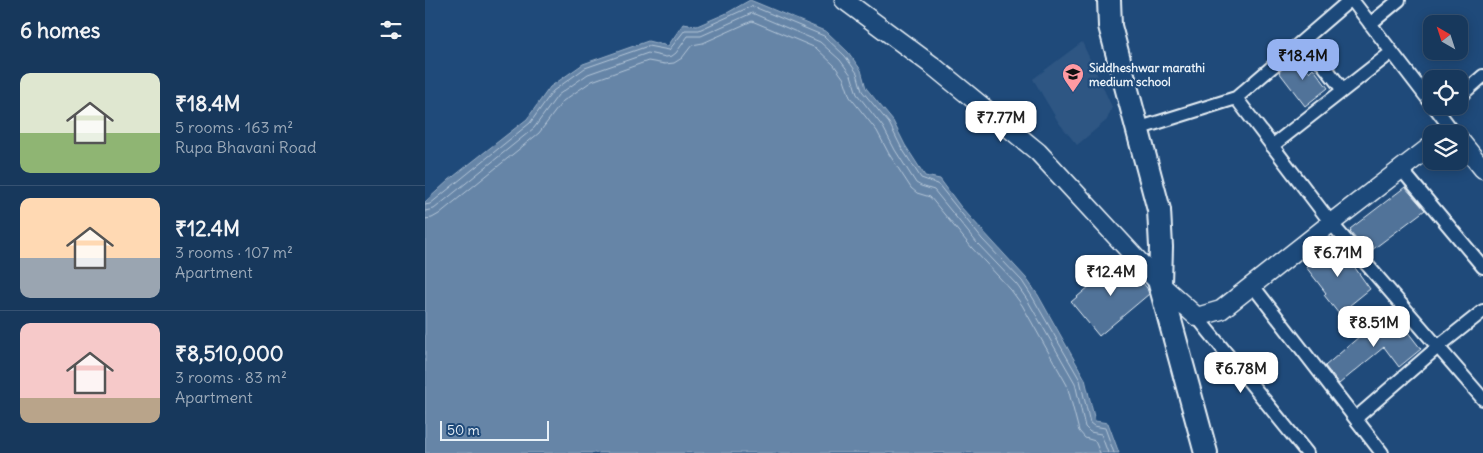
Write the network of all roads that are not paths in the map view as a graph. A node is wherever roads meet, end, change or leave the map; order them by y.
1 (845, 0) edge
2 (1109, 0) edge
3 (1351, 0) edge
4 (1399, 0) edge
5 (1370, 24) junction
6 (1304, 40) junction
7 (1392, 52) junction
8 (1483, 76) edge
9 (1468, 89) edge
10 (1343, 90) junction
11 (1423, 92) edge
12 (1236, 98) junction
13 (1137, 129) junction
14 (1272, 146) junction
15 (1423, 152) edge
16 (1468, 152) edge
17 (1401, 168) junction
18 (1483, 169) edge
19 (1331, 223) junction
20 (1483, 267) edge
21 (1160, 284) junction
22 (1253, 286) junction
23 (1483, 311) edge
24 (1197, 317) junction
25 (1439, 346) junction
26 (1483, 399) edge
27 (1355, 418) junction
28 (1206, 453) edge
29 (1307, 453) edge
30 (1383, 453) edge

1 - 21 street
2 - 13 highway
3 - 5 street
3 - 6 street
4 - 5 street
5 - 7 street
6 - 10 street
6 - 12 street
7 - 10 street
7 - 11 street
8 - 9 street
10 - 14 street
12 - 13 street
12 - 14 street
13 - 21 highway
14 - 19 street
15 - 17 street
16 - 18 street
17 - 19 street
17 - 20 street
19 - 22 street
19 - 25 street
21 - 24 street
21 - 28 highway
22 - 24 street
22 - 27 street
23 - 25 street
24 - 29 street
25 - 26 street
25 - 27 street
27 - 30 street

